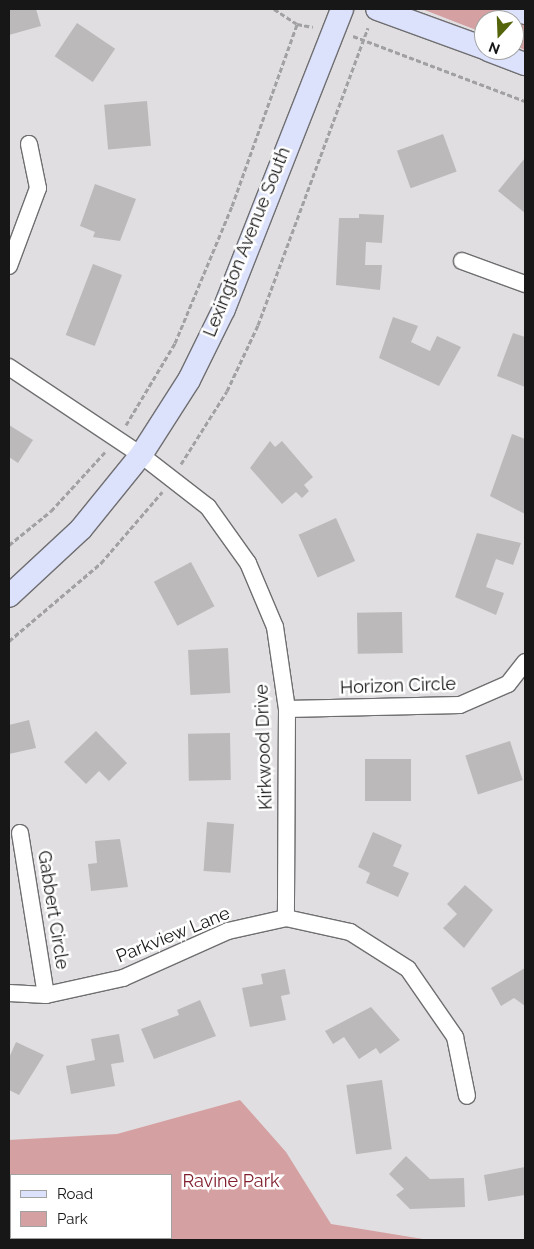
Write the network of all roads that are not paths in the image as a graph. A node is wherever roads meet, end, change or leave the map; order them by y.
1 (342, 9) edge
2 (377, 9) edge
3 (512, 9) edge
4 (525, 13) edge
5 (474, 44) edge
6 (29, 144) dead end
7 (462, 261) dead end
8 (9, 266) edge
9 (525, 284) edge
10 (9, 367) edge
11 (141, 455) junction
12 (9, 596) edge
13 (525, 662) edge
14 (287, 709) junction
15 (20, 832) dead end
16 (286, 918) junction
17 (9, 992) edge
18 (46, 995) junction
19 (467, 1096) dead end

1 - 11 street, Lexington Avenue South
2 - 5 street
3 - 4 street
6 - 8 street
7 - 9 street
10 - 11 street, Kirkwood Drive
11 - 12 street, Lexington Avenue South
11 - 14 street, Kirkwood Drive
13 - 14 street, Horizon Circle
14 - 16 street, Kirkwood Drive
15 - 18 street, Gabbert Circle
16 - 18 street, Parkview Lane
16 - 19 street, Parkview Lane
17 - 18 street, Parkview Lane

